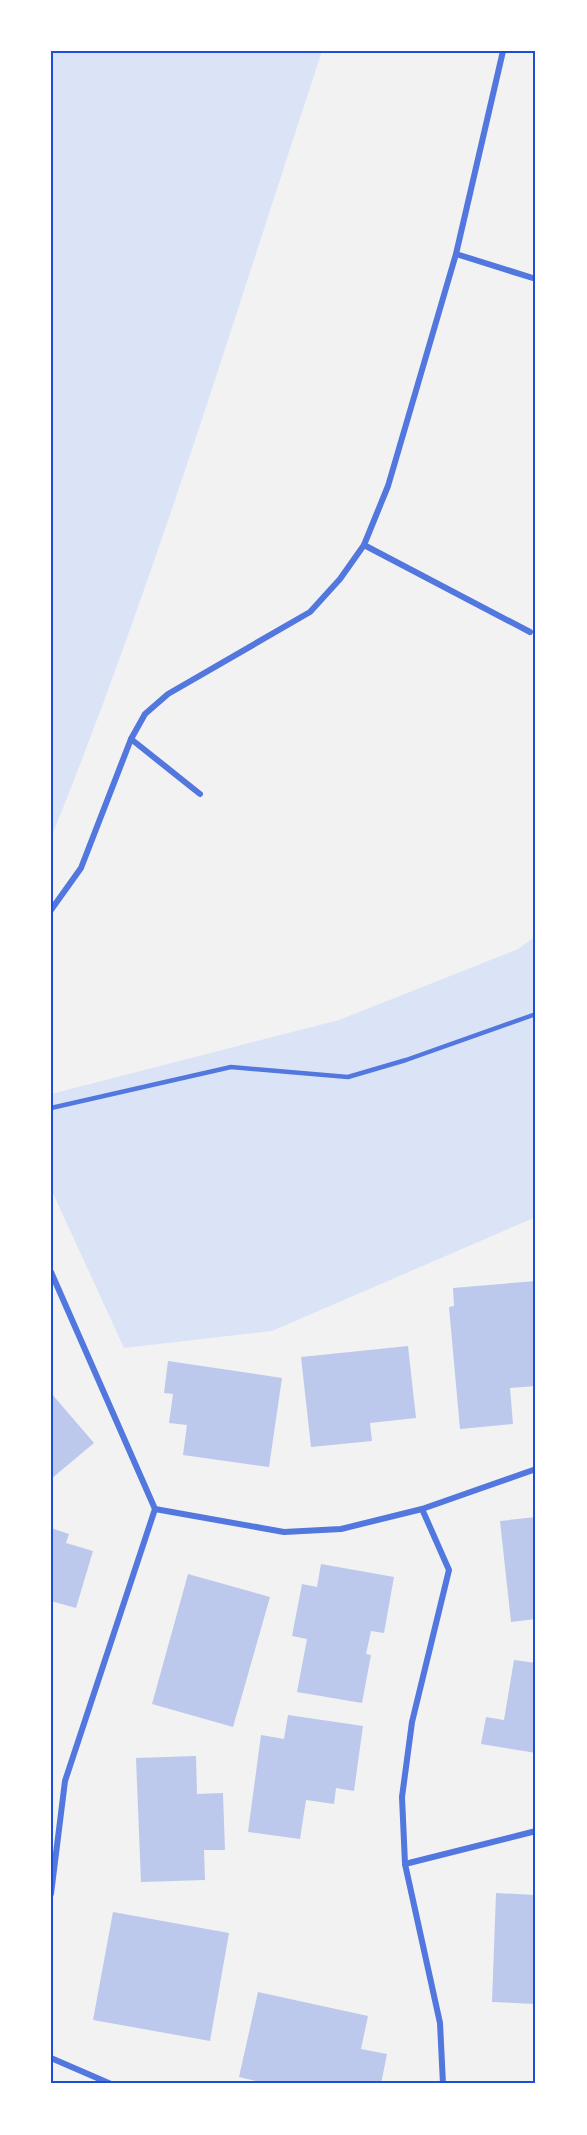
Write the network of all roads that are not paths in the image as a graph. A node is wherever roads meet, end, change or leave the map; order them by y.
1 (504, 51) edge
2 (456, 254) junction
3 (536, 279) edge
4 (363, 545) junction
5 (530, 632) dead end
6 (131, 739) junction
7 (200, 794) dead end
8 (51, 910) edge
9 (536, 1014) edge
10 (51, 1108) edge
11 (52, 1276) edge
12 (536, 1469) edge
13 (155, 1509) junction
14 (422, 1509) junction
15 (536, 1831) edge
16 (405, 1864) junction
17 (51, 1894) edge
18 (51, 2058) edge
19 (111, 2084) edge
20 (443, 2084) edge

1 - 2 street
2 - 3 street
2 - 4 street
4 - 5 street
4 - 6 street
6 - 7 street
6 - 8 street
9 - 10 lane
11 - 13 street
12 - 14 street
13 - 14 street
13 - 17 street
14 - 16 street
15 - 16 street
16 - 20 street
18 - 19 street

